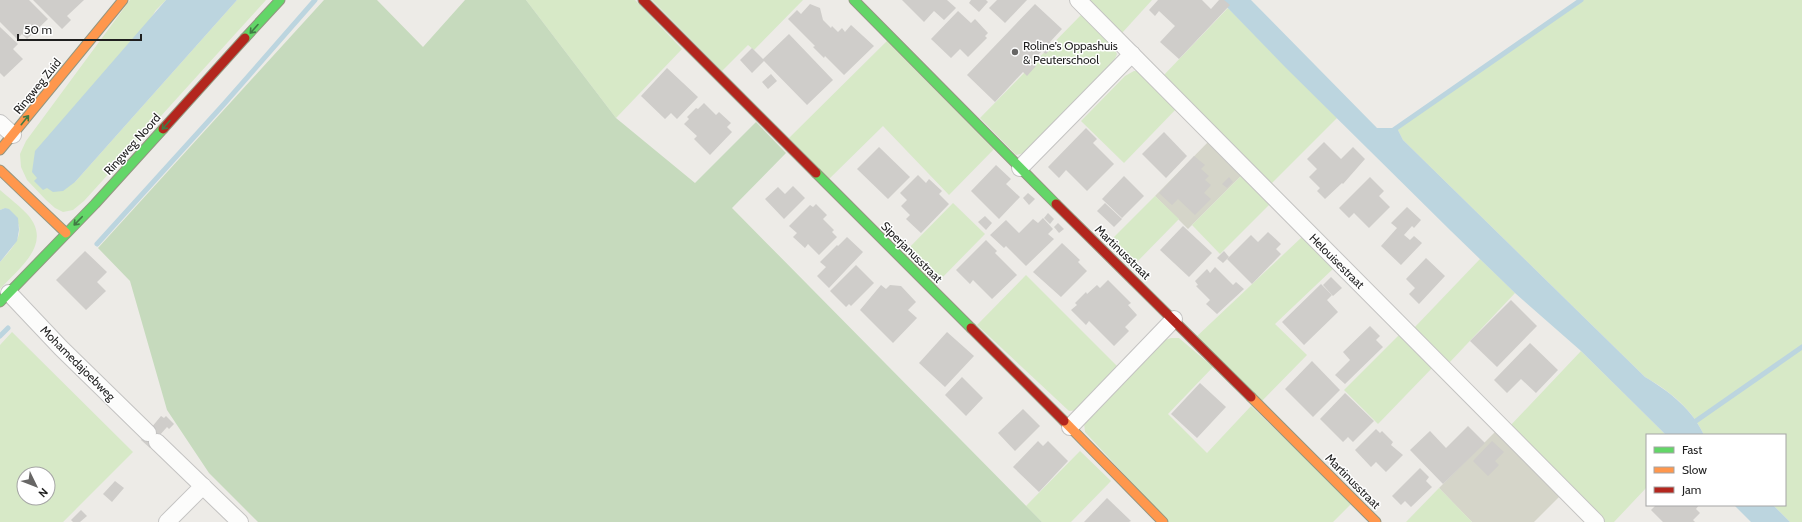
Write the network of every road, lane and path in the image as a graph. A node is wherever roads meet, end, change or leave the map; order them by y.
1 (123, 0) edge
2 (280, 0) edge
3 (643, 0) edge
4 (854, 0) edge
5 (1078, 0) edge
6 (1132, 54) junction
7 (0, 123) edge
8 (13, 142) junction
9 (0, 150) edge
10 (1020, 168) junction
11 (0, 170) edge
12 (16, 174) dead end
13 (21, 190) junction
14 (66, 233) junction
15 (4, 297) edge
16 (1174, 319) junction
17 (1070, 427) junction
18 (203, 486) junction
19 (167, 522) edge
20 (240, 522) edge
21 (1163, 522) edge
22 (1376, 522) edge
23 (1596, 522) edge

8 -> 1 street, Ringweg Zuid
2 -> 14 street, Ringweg Noord
3 - 17 street, Siperjanusstraat
4 - 10 street, Martinusstraat
5 - 6 street, Helouisestraat
6 - 10 street
6 - 23 street, Helouisestraat
7 - 8 street
8 - 9 street, Ringweg Zuid
10 - 16 street, Martinusstraat
11 - 13 street
12 - 13 street
13 - 14 street
14 - 15 street, Ringweg Noord
15 - 18 street, Mohamedajoebweg
16 - 17 street
16 - 22 street, Martinusstraat
17 - 21 street, Siperjanusstraat
18 - 19 street
18 - 20 street, Mohamedajoebweg

